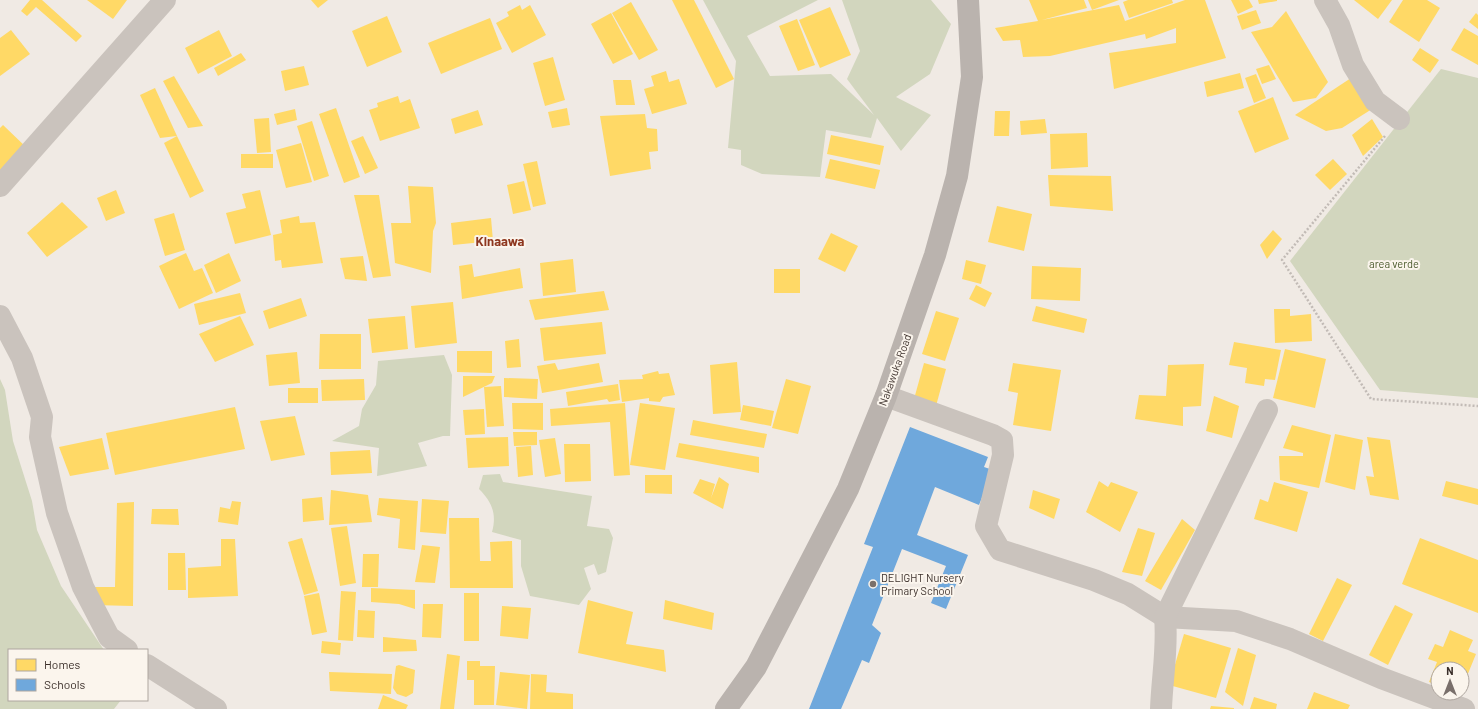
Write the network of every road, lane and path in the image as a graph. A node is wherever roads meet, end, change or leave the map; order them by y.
1 (165, 0) edge
2 (968, 0) edge
3 (1324, 0) edge
4 (1399, 118) joint
5 (0, 186) edge
6 (0, 316) edge
7 (886, 396) junction
8 (1478, 406) edge
9 (1267, 410) dead end
10 (1165, 617) junction
11 (126, 649) edge
12 (148, 666) edge
13 (216, 709) edge
14 (726, 709) edge
15 (1161, 709) edge
16 (1464, 709) edge

1 - 5 street
2 - 7 main road, Nakawuka Road
3 - 4 street
4 - 8 path
6 - 11 street
7 - 10 street
7 - 14 main road, Nakawuka Road
9 - 10 street
10 - 15 street
10 - 16 street
12 - 13 street

